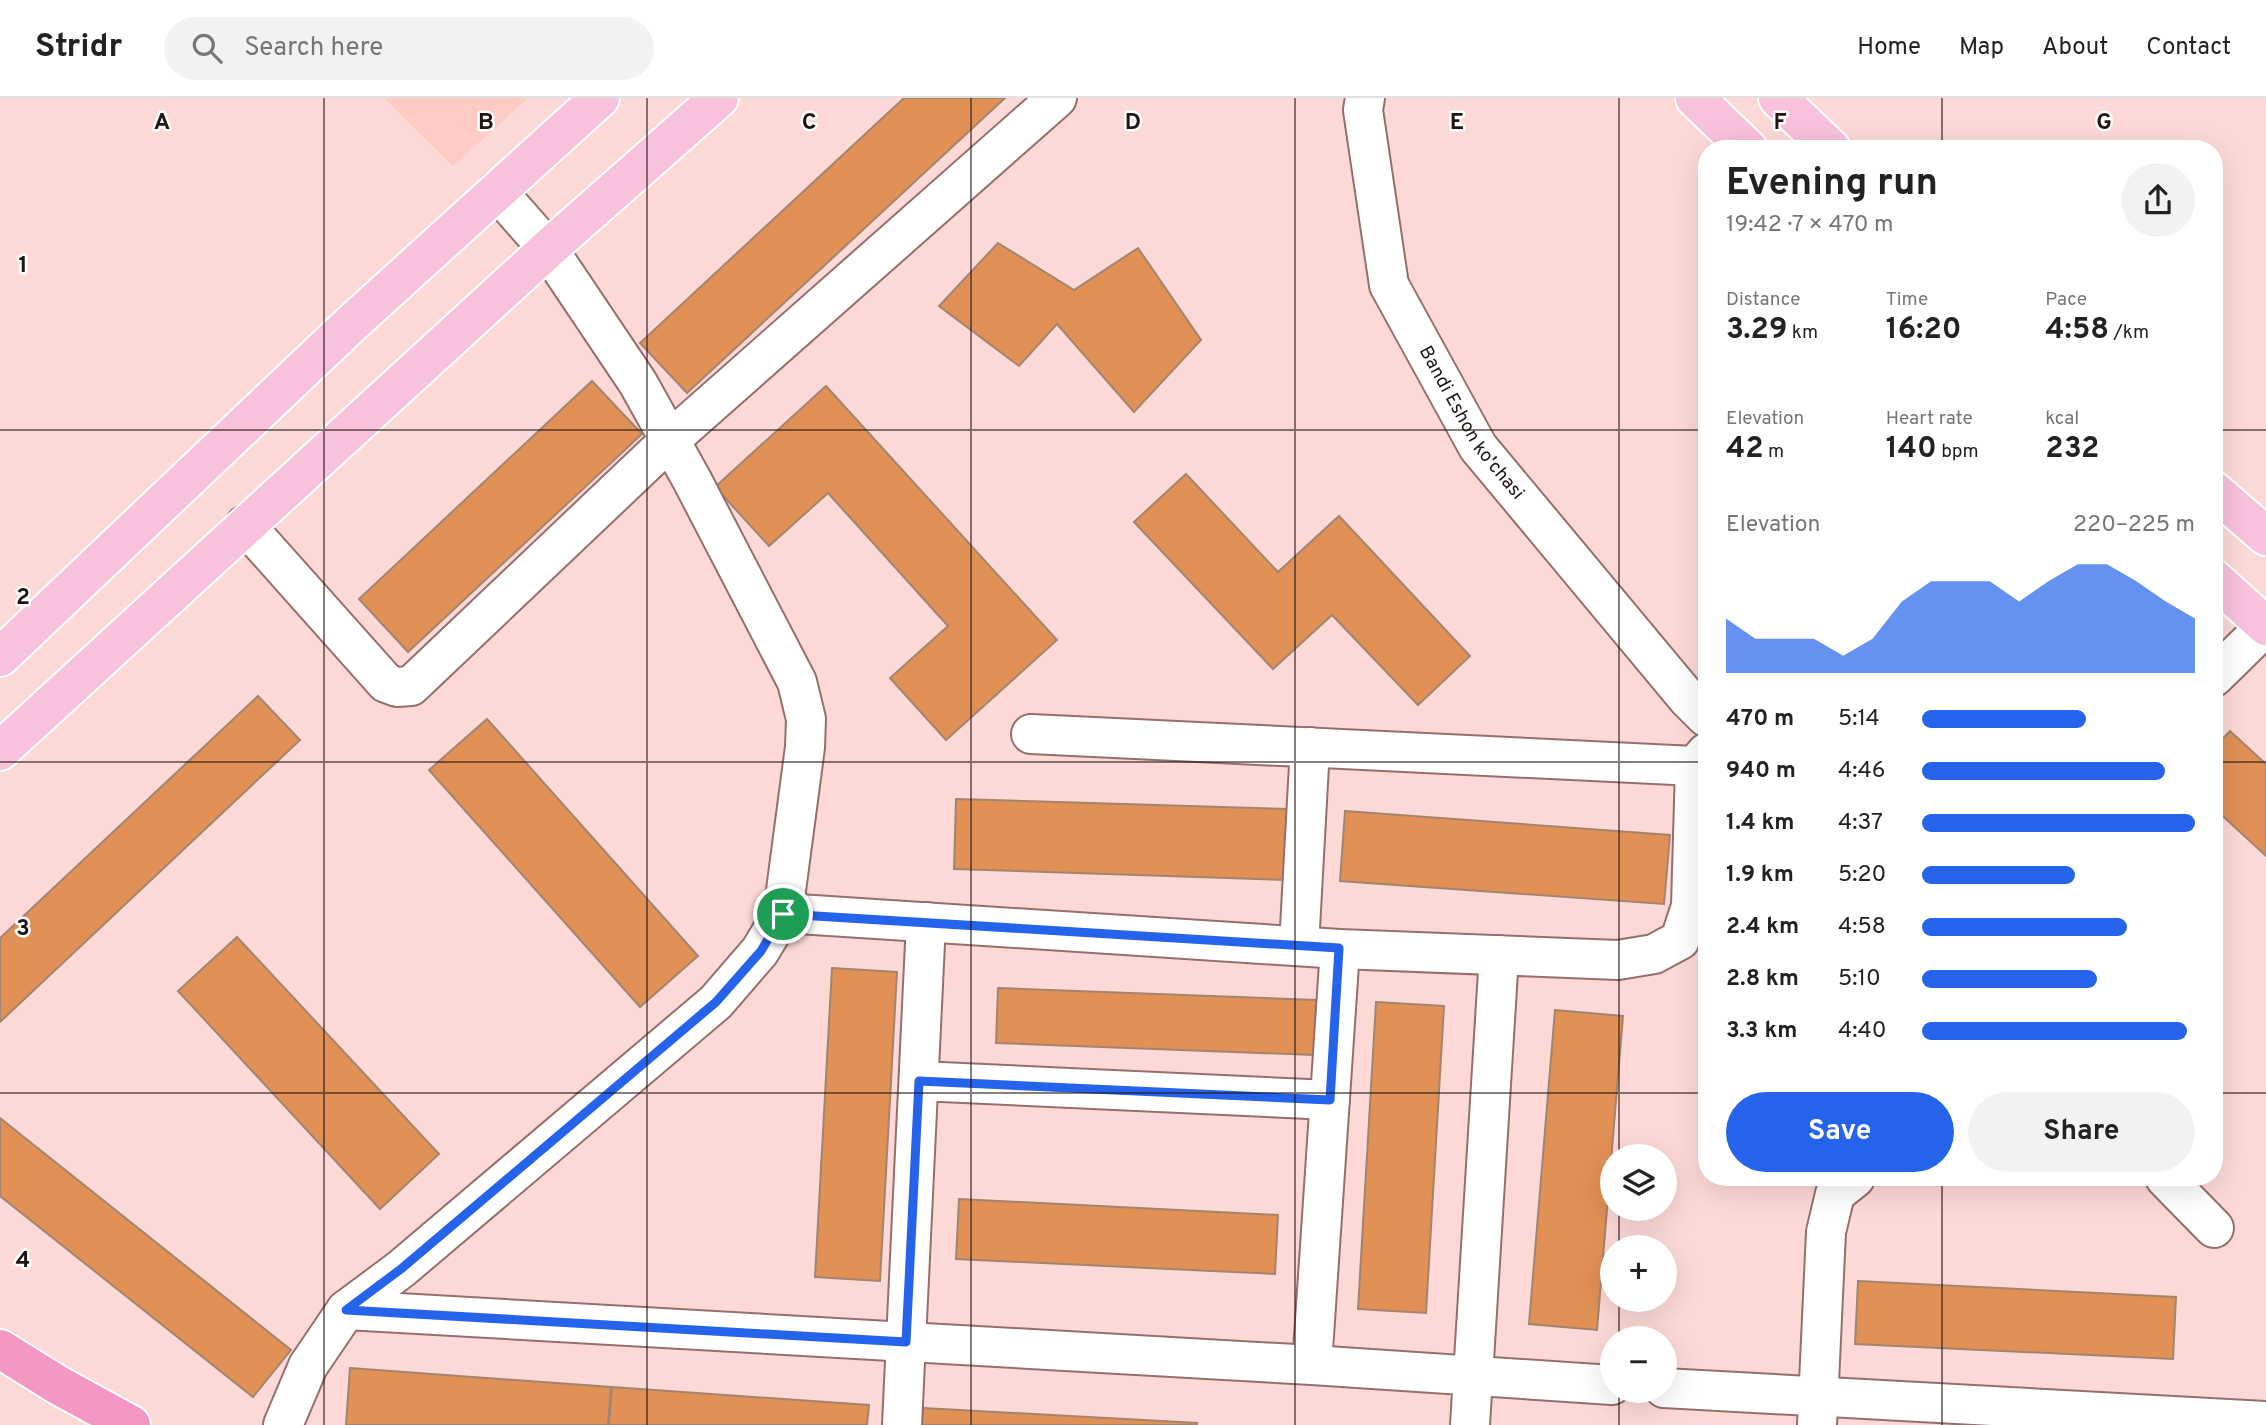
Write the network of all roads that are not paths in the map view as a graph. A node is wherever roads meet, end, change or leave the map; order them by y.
1 (600, 98) edge
2 (719, 98) edge
3 (1057, 98) edge
4 (1365, 98) edge
5 (1695, 98) edge
6 (1778, 98) edge
7 (1739, 140) edge
8 (1822, 140) edge
9 (497, 191) junction
10 (548, 249) junction
11 (670, 440) junction
12 (2223, 499) edge
13 (246, 525) junction
14 (2266, 536) edge
15 (2223, 587) edge
16 (2266, 626) edge
17 (0, 657) edge
18 (2223, 668) edge
19 (1697, 708) edge
20 (1031, 734) dead end
21 (1310, 747) junction
22 (0, 751) edge
23 (1698, 760) edge
24 (1698, 809) edge
25 (783, 914) junction
26 (926, 922) junction
27 (1299, 946) junction
28 (1339, 948) junction
29 (1499, 955) junction
30 (919, 1081) junction
31 (1330, 1100) junction
32 (1845, 1186) edge
33 (2173, 1186) edge
34 (2214, 1228) dead end
35 (346, 1310) junction
36 (906, 1342) junction
37 (0, 1349) edge
38 (1312, 1364) junction
39 (1472, 1376) junction
40 (1600, 1384) edge
41 (1677, 1390) edge
42 (1817, 1411) edge
43 (2266, 1421) edge
44 (131, 1425) edge
45 (283, 1425) edge
46 (902, 1425) edge
47 (1470, 1425) edge

1 - 9 main road
2 - 10 main road
3 - 11 street
4 - 19 street, Bandi Eshon ko'chasi
5 - 7 main road
6 - 8 main road
9 - 10 street
9 - 17 main road
10 - 11 street
10 - 13 main road
11 - 13 street
11 - 25 street
12 - 14 main road
13 - 22 main road
15 - 16 main road
16 - 18 street
20 - 21 street
21 - 23 street
21 - 27 street
24 - 29 street
25 - 26 street
25 - 35 street
26 - 27 street
26 - 30 street
27 - 28 street
28 - 29 street
28 - 31 street
29 - 39 street
30 - 31 street
30 - 36 street
31 - 38 street
32 - 42 street
33 - 34 street
35 - 36 street
35 - 45 street
36 - 38 street
36 - 46 street
37 - 44 highway
38 - 39 street
39 - 40 street
39 - 47 street
41 - 42 street
42 - 43 street

